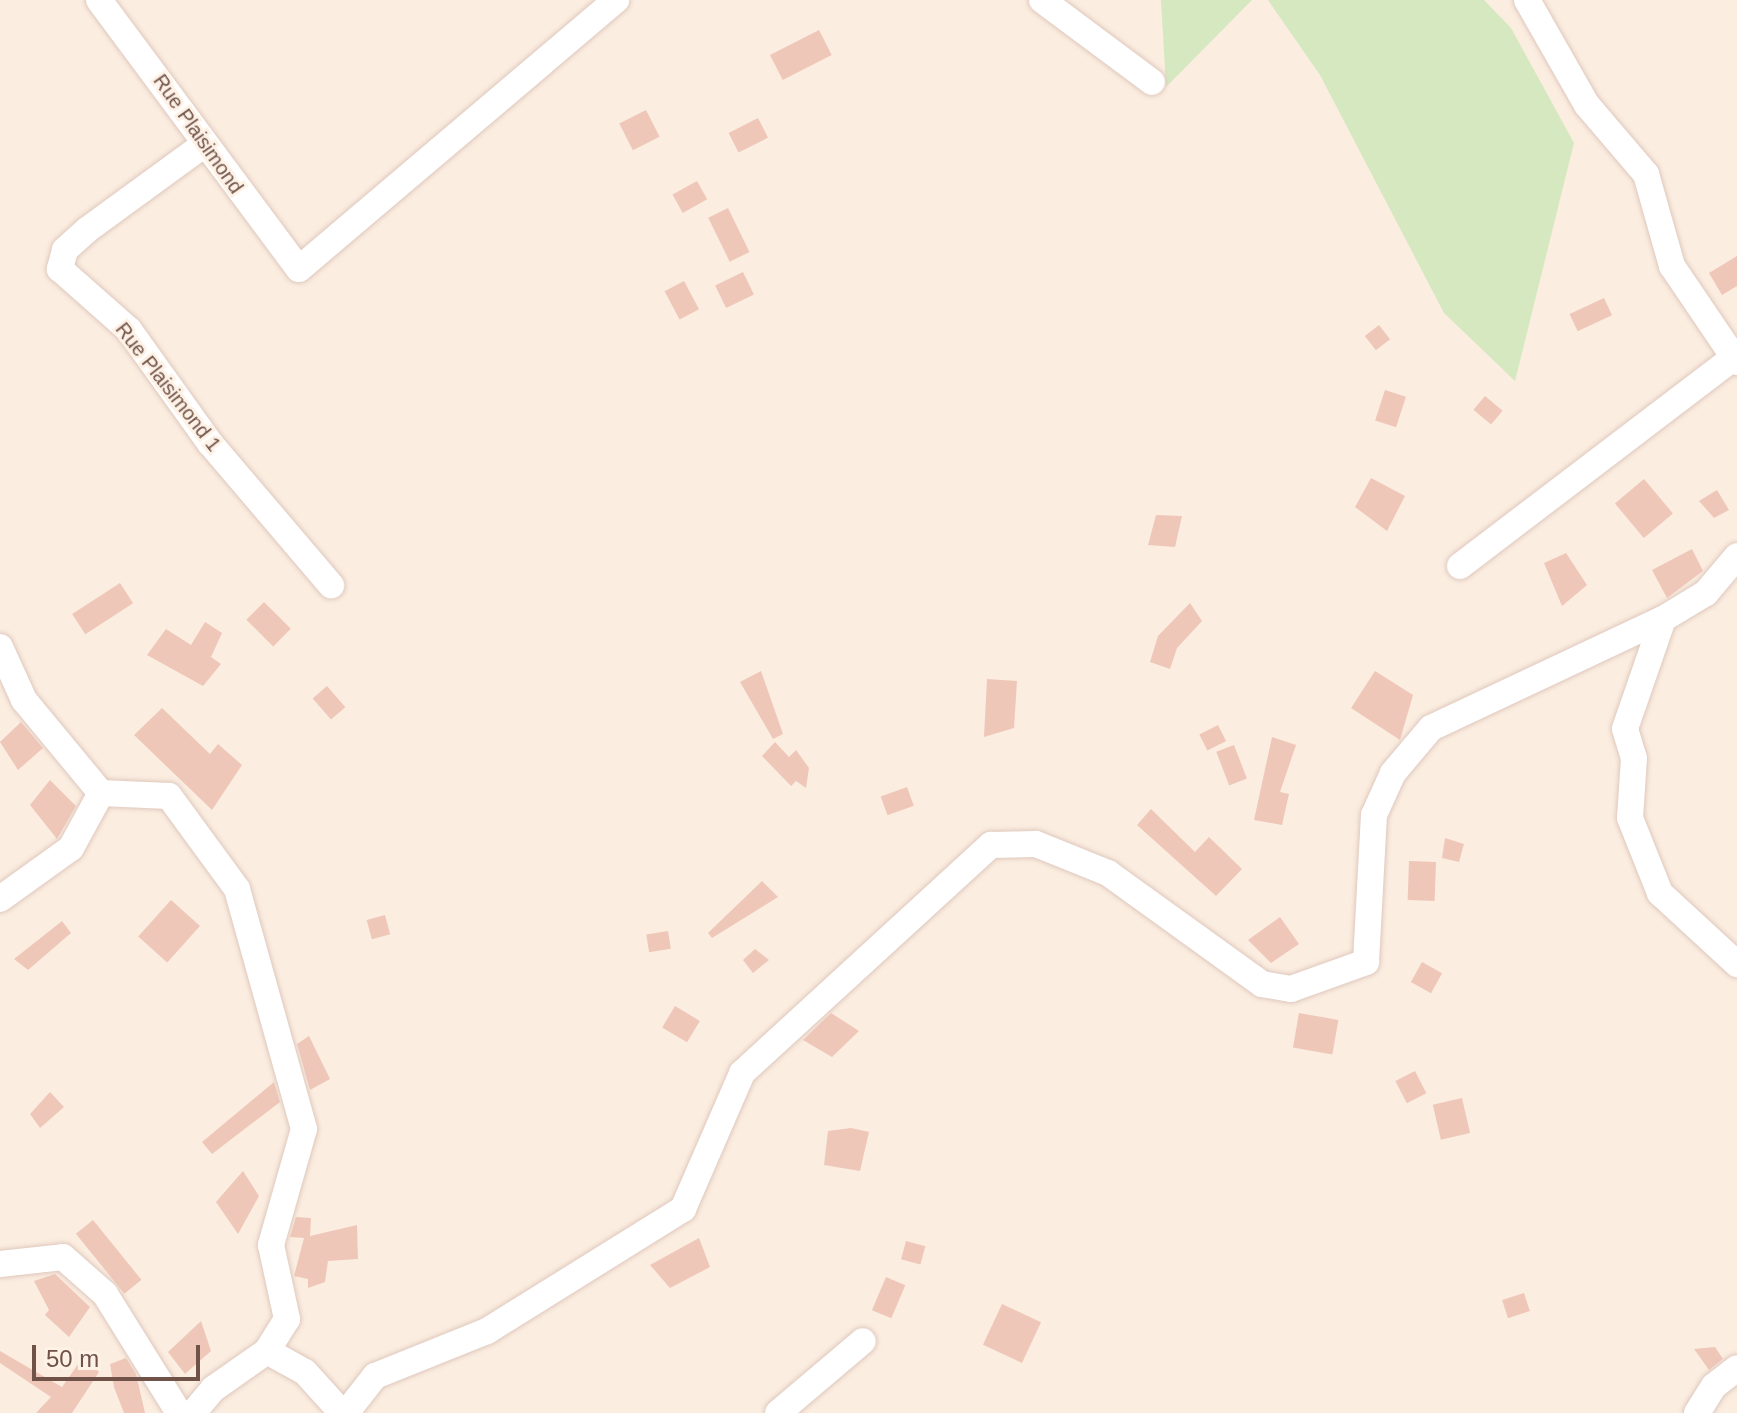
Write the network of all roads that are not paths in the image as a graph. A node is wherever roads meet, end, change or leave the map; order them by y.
1 (99, 0) edge
2 (616, 0) edge
3 (1042, 0) edge
4 (1527, 0) edge
5 (1152, 82) dead end
6 (202, 146) junction
7 (1735, 360) edge
8 (1737, 556) edge
9 (1460, 566) dead end
10 (331, 585) dead end
11 (1663, 619) junction
12 (0, 647) edge
13 (101, 793) junction
14 (0, 899) edge
15 (1737, 964) edge
16 (0, 1264) edge
17 (863, 1341) dead end
18 (267, 1351) junction
19 (1737, 1368) edge
20 (179, 1413) edge
21 (193, 1413) edge
22 (344, 1413) edge
23 (778, 1413) edge
24 (1697, 1413) edge

1 - 6 street, Rue Plaisimond
2 - 6 street, Rue Plaisimond
3 - 5 street
4 - 7 street
6 - 10 street, Rue Plaisimond 1
7 - 9 street
8 - 11 street
11 - 15 street
11 - 22 street
12 - 13 street
13 - 14 street
13 - 18 street
16 - 20 street
17 - 23 street
18 - 21 street
18 - 22 street
19 - 24 street

